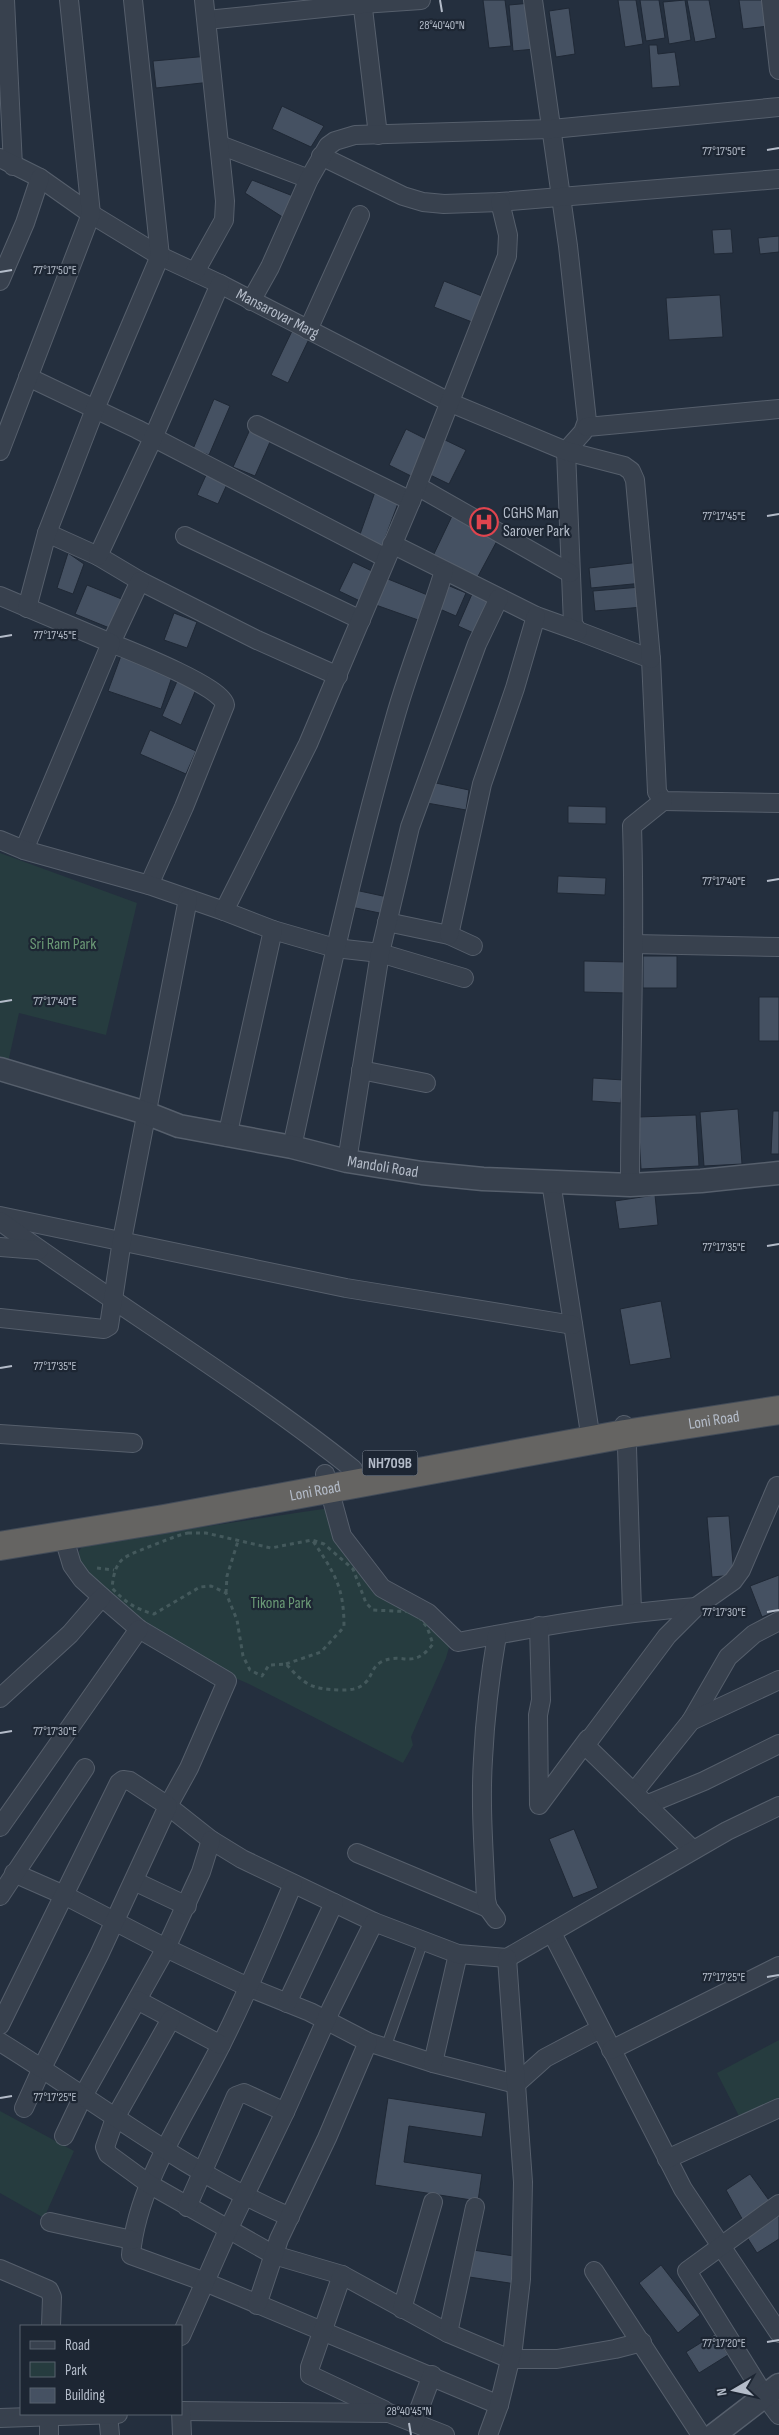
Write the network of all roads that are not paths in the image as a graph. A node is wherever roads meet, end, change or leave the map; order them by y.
1 (5, 0) edge
2 (69, 0) edge
3 (133, 0) edge
4 (204, 0) edge
5 (421, 0) edge
6 (534, 0) edge
7 (771, 0) edge
8 (362, 2) edge
9 (294, 6) edge
10 (206, 20) junction
11 (779, 70) edge
12 (779, 107) edge
13 (552, 129) junction
14 (378, 135) junction
15 (220, 145) junction
16 (322, 156) junction
17 (6, 162) edge
18 (40, 178) junction
19 (309, 179) junction
20 (779, 179) edge
21 (562, 196) junction
22 (500, 202) junction
23 (91, 214) junction
24 (360, 215) dead end
25 (160, 256) junction
26 (195, 272) junction
27 (0, 281) edge
28 (220, 284) junction
29 (251, 301) junction
30 (308, 330) junction
31 (28, 377) junction
32 (451, 403) junction
33 (779, 408) edge
34 (95, 409) junction
35 (6, 416) edge
36 (257, 425) dead end
37 (586, 427) junction
38 (153, 438) junction
39 (0, 451) edge
40 (566, 451) junction
41 (414, 494) junction
42 (47, 533) junction
43 (185, 536) dead end
44 (389, 551) junction
45 (98, 556) junction
46 (444, 571) junction
47 (570, 573) junction
48 (140, 581) junction
49 (0, 596) edge
50 (499, 598) junction
51 (27, 608) junction
52 (536, 616) junction
53 (361, 620) junction
54 (578, 631) junction
55 (111, 643) junction
56 (651, 659) junction
57 (338, 676) junction
58 (663, 801) junction
59 (779, 803) edge
60 (0, 840) edge
61 (24, 850) junction
62 (149, 885) junction
63 (188, 899) junction
64 (224, 912) junction
65 (387, 922) junction
66 (273, 930) junction
67 (449, 935) junction
68 (634, 944) junction
69 (473, 946) dead end
70 (779, 947) edge
71 (335, 948) junction
72 (380, 953) junction
73 (464, 978) dead end
74 (0, 1068) edge
75 (362, 1070) junction
76 (426, 1083) dead end
77 (146, 1113) junction
78 (227, 1137) junction
79 (292, 1147) junction
80 (347, 1161) junction
81 (779, 1173) edge
82 (551, 1182) junction
83 (630, 1185) junction
84 (0, 1216) edge
85 (0, 1221) edge
86 (122, 1240) junction
87 (0, 1247) edge
88 (40, 1250) junction
89 (113, 1302) junction
90 (0, 1318) edge
91 (573, 1326) junction
92 (779, 1395) edge
93 (779, 1410) edge
94 (589, 1427) junction
95 (624, 1428) junction
96 (0, 1434) edge
97 (133, 1443) dead end
98 (352, 1469) junction
99 (326, 1481) junction
100 (779, 1487) edge
101 (0, 1528) edge
102 (63, 1535) junction
103 (0, 1546) edge
104 (102, 1597) junction
105 (696, 1607) junction
106 (632, 1612) junction
107 (779, 1621) edge
108 (539, 1626) junction
109 (139, 1628) junction
110 (497, 1634) junction
111 (779, 1680) edge
112 (0, 1698) edge
113 (691, 1721) junction
114 (588, 1739) junction
115 (779, 1744) edge
116 (85, 1768) dead end
117 (634, 1792) junction
118 (646, 1805) junction
119 (168, 1806) junction
120 (779, 1806) edge
121 (0, 1827) edge
122 (211, 1840) junction
123 (693, 1850) junction
124 (358, 1853) dead end
125 (14, 1873) junction
126 (134, 1880) junction
127 (293, 1884) junction
128 (64, 1895) junction
129 (0, 1896) edge
130 (334, 1903) junction
131 (187, 1906) junction
132 (114, 1922) junction
133 (374, 1922) junction
134 (552, 1933) junction
135 (423, 1942) junction
136 (166, 1948) junction
137 (458, 1954) junction
138 (507, 1958) junction
139 (779, 1966) edge
140 (248, 1988) junction
141 (137, 2000) junction
142 (287, 2003) junction
143 (171, 2019) junction
144 (326, 2020) junction
145 (0, 2024) edge
146 (600, 2029) junction
147 (0, 2042) edge
148 (368, 2042) junction
149 (221, 2045) junction
150 (386, 2047) junction
151 (611, 2050) junction
152 (433, 2063) junction
153 (42, 2068) junction
154 (516, 2084) junction
155 (83, 2096) junction
156 (24, 2108) dead end
157 (779, 2108) edge
158 (285, 2112) junction
159 (115, 2118) junction
160 (64, 2136) dead end
161 (166, 2151) junction
162 (667, 2159) junction
163 (201, 2173) junction
164 (149, 2184) junction
165 (244, 2197) junction
166 (433, 2202) dead end
167 (779, 2204) edge
168 (186, 2207) junction
169 (475, 2207) dead end
170 (290, 2217) junction
171 (50, 2222) dead end
172 (228, 2230) junction
173 (132, 2240) junction
174 (721, 2248) junction
175 (274, 2254) junction
176 (0, 2269) edge
177 (594, 2271) dead end
178 (342, 2275) junction
179 (205, 2282) junction
180 (257, 2305) junction
181 (402, 2309) junction
182 (51, 2325) edge
183 (322, 2331) junction
184 (448, 2333) junction
185 (779, 2333) edge
186 (182, 2334) edge
187 (642, 2342) junction
188 (510, 2359) junction
189 (432, 2375) junction
190 (772, 2390) edge
191 (499, 2405) junction
192 (182, 2411) edge
193 (389, 2412) junction
194 (49, 2415) edge
195 (108, 2415) edge
196 (181, 2415) edge
197 (779, 2415) edge
198 (0, 2418) edge
199 (414, 2422) junction
200 (49, 2435) edge
201 (110, 2435) edge
202 (182, 2435) edge
203 (445, 2435) edge
204 (488, 2435) edge
205 (701, 2435) edge
206 (714, 2435) edge

1 - 17 street
2 - 23 street
3 - 25 street
4 - 10 street
5 - 8 street
6 - 13 street
7 - 11 street
8 - 9 street
8 - 14 street
9 - 10 street
10 - 15 street
12 - 13 street
13 - 14 street
13 - 21 street
14 - 16 street
15 - 19 street
15 - 26 street
16 - 19 street
16 - 22 street
17 - 18 street, Mansarovar Marg
18 - 23 street, Mansarovar Marg
18 - 27 street
19 - 29 street
20 - 21 street
21 - 22 street
21 - 37 street
22 - 32 street
23 - 25 street, Mansarovar Marg
23 - 31 street
24 - 30 street
25 - 26 street, Mansarovar Marg
25 - 34 street
26 - 28 street, Mansarovar Marg
28 - 29 street, Mansarovar Marg
28 - 38 street
29 - 30 street, Mansarovar Marg
30 - 32 street, Mansarovar Marg
31 - 34 street
31 - 35 street
32 - 40 street, Mansarovar Marg
32 - 41 street
33 - 37 street
34 - 38 street
34 - 42 street
35 - 39 street
36 - 41 street
37 - 40 street
38 - 44 street
38 - 45 street
40 - 47 street
40 - 56 street, Mansarovar Marg
41 - 44 street
41 - 47 street
42 - 45 street
42 - 51 street
43 - 53 street
44 - 46 street
44 - 53 street
45 - 48 street
46 - 50 street
46 - 71 street
47 - 54 street
48 - 55 street
48 - 57 street
49 - 51 street
50 - 52 street
50 - 65 street
51 - 55 street
52 - 54 street
52 - 67 street
53 - 57 street
54 - 56 street
55 - 61 street
55 - 62 street
56 - 58 street, Mansarovar Marg
57 - 64 street
58 - 59 street
58 - 68 street
60 - 61 street
61 - 62 street
62 - 63 street
63 - 64 street
63 - 77 street
64 - 66 street
65 - 67 street
65 - 72 street
66 - 71 street
66 - 78 street
67 - 69 street
68 - 70 street
68 - 83 street
71 - 72 street
71 - 79 street
72 - 73 street
72 - 75 street
74 - 77 street, Mandoli Road
75 - 76 street
75 - 80 street
77 - 78 street, Mandoli Road
77 - 86 street
78 - 79 street, Mandoli Road
79 - 80 street, Mandoli Road
80 - 82 street, Mandoli Road
81 - 83 street, Mandoli Road
82 - 83 street, Mandoli Road
82 - 91 street
84 - 86 street
85 - 88 street
86 - 89 street
86 - 91 street
87 - 88 street
88 - 89 street
89 - 90 street
89 - 98 street
91 - 94 street
92 - 95 highway, Loni Road / NH709B
93 - 95 highway, Loni Road / NH709B
94 - 95 highway, Loni Road / NH709B
94 - 98 highway, Loni Road / NH709B
95 - 99 highway, Loni Road / NH709B
95 - 106 street
96 - 97 street
98 - 99 highway, Loni Road / NH709B
99 - 101 highway, Loni Road / NH709B
99 - 102 highway, Loni Road / NH709B
99 - 110 street
100 - 105 street
102 - 103 highway, Loni Road / NH709B
102 - 104 street
104 - 109 street
104 - 112 street
105 - 106 street
105 - 114 street
106 - 108 street
107 - 113 street
108 - 110 street
108 - 114 street
109 - 119 street
109 - 121 street
110 - 124 street
111 - 113 street
113 - 117 street
114 - 117 street
115 - 118 street
116 - 125 street
117 - 118 street
118 - 123 street
119 - 122 street
119 - 126 street
119 - 128 street
120 - 123 street
122 - 127 street
122 - 131 street
123 - 134 street
125 - 128 street
125 - 129 street
126 - 131 street
126 - 132 street
127 - 130 street
127 - 140 street
128 - 132 street
128 - 145 street
130 - 133 street
130 - 142 street
131 - 136 street
132 - 136 street
132 - 153 street
133 - 135 street
133 - 144 street
134 - 138 street
134 - 146 street
135 - 137 street
135 - 150 lane
136 - 140 street
136 - 141 street
137 - 138 street
137 - 152 street
138 - 154 street
139 - 151 street
140 - 142 street
140 - 149 street
141 - 143 street
141 - 155 street
142 - 144 street
143 - 149 street
143 - 159 street
144 - 148 street
144 - 158 street
146 - 151 street
146 - 154 street
147 - 153 street
148 - 150 street
148 - 170 street
149 - 161 street
150 - 152 street
151 - 162 street
152 - 154 street
153 - 155 street
153 - 156 street
154 - 188 street
155 - 159 street
155 - 160 street
157 - 162 street
158 - 163 street
158 - 165 street
159 - 161 street
159 - 164 street
161 - 163 street
161 - 164 street
162 - 174 street
163 - 165 street
163 - 168 street
164 - 168 street
164 - 173 street
165 - 170 street
165 - 172 street
166 - 181 street
167 - 174 street
168 - 172 street
169 - 184 street
170 - 175 street
171 - 173 street
172 - 175 street
172 - 179 street
173 - 179 street
174 - 185 street
174 - 190 street
175 - 178 street
175 - 180 street
176 - 182 street
177 - 187 street
178 - 181 street
178 - 183 street
179 - 180 street
179 - 186 street
180 - 183 street
181 - 184 street
183 - 189 street
183 - 193 street
184 - 188 street
187 - 188 street
187 - 205 street
188 - 191 street
189 - 191 street
189 - 199 street
190 - 197 street
190 - 206 street
191 - 204 street
192 - 193 street
193 - 199 street
194 - 198 street
194 - 200 street
195 - 201 street
196 - 202 street
199 - 203 street

